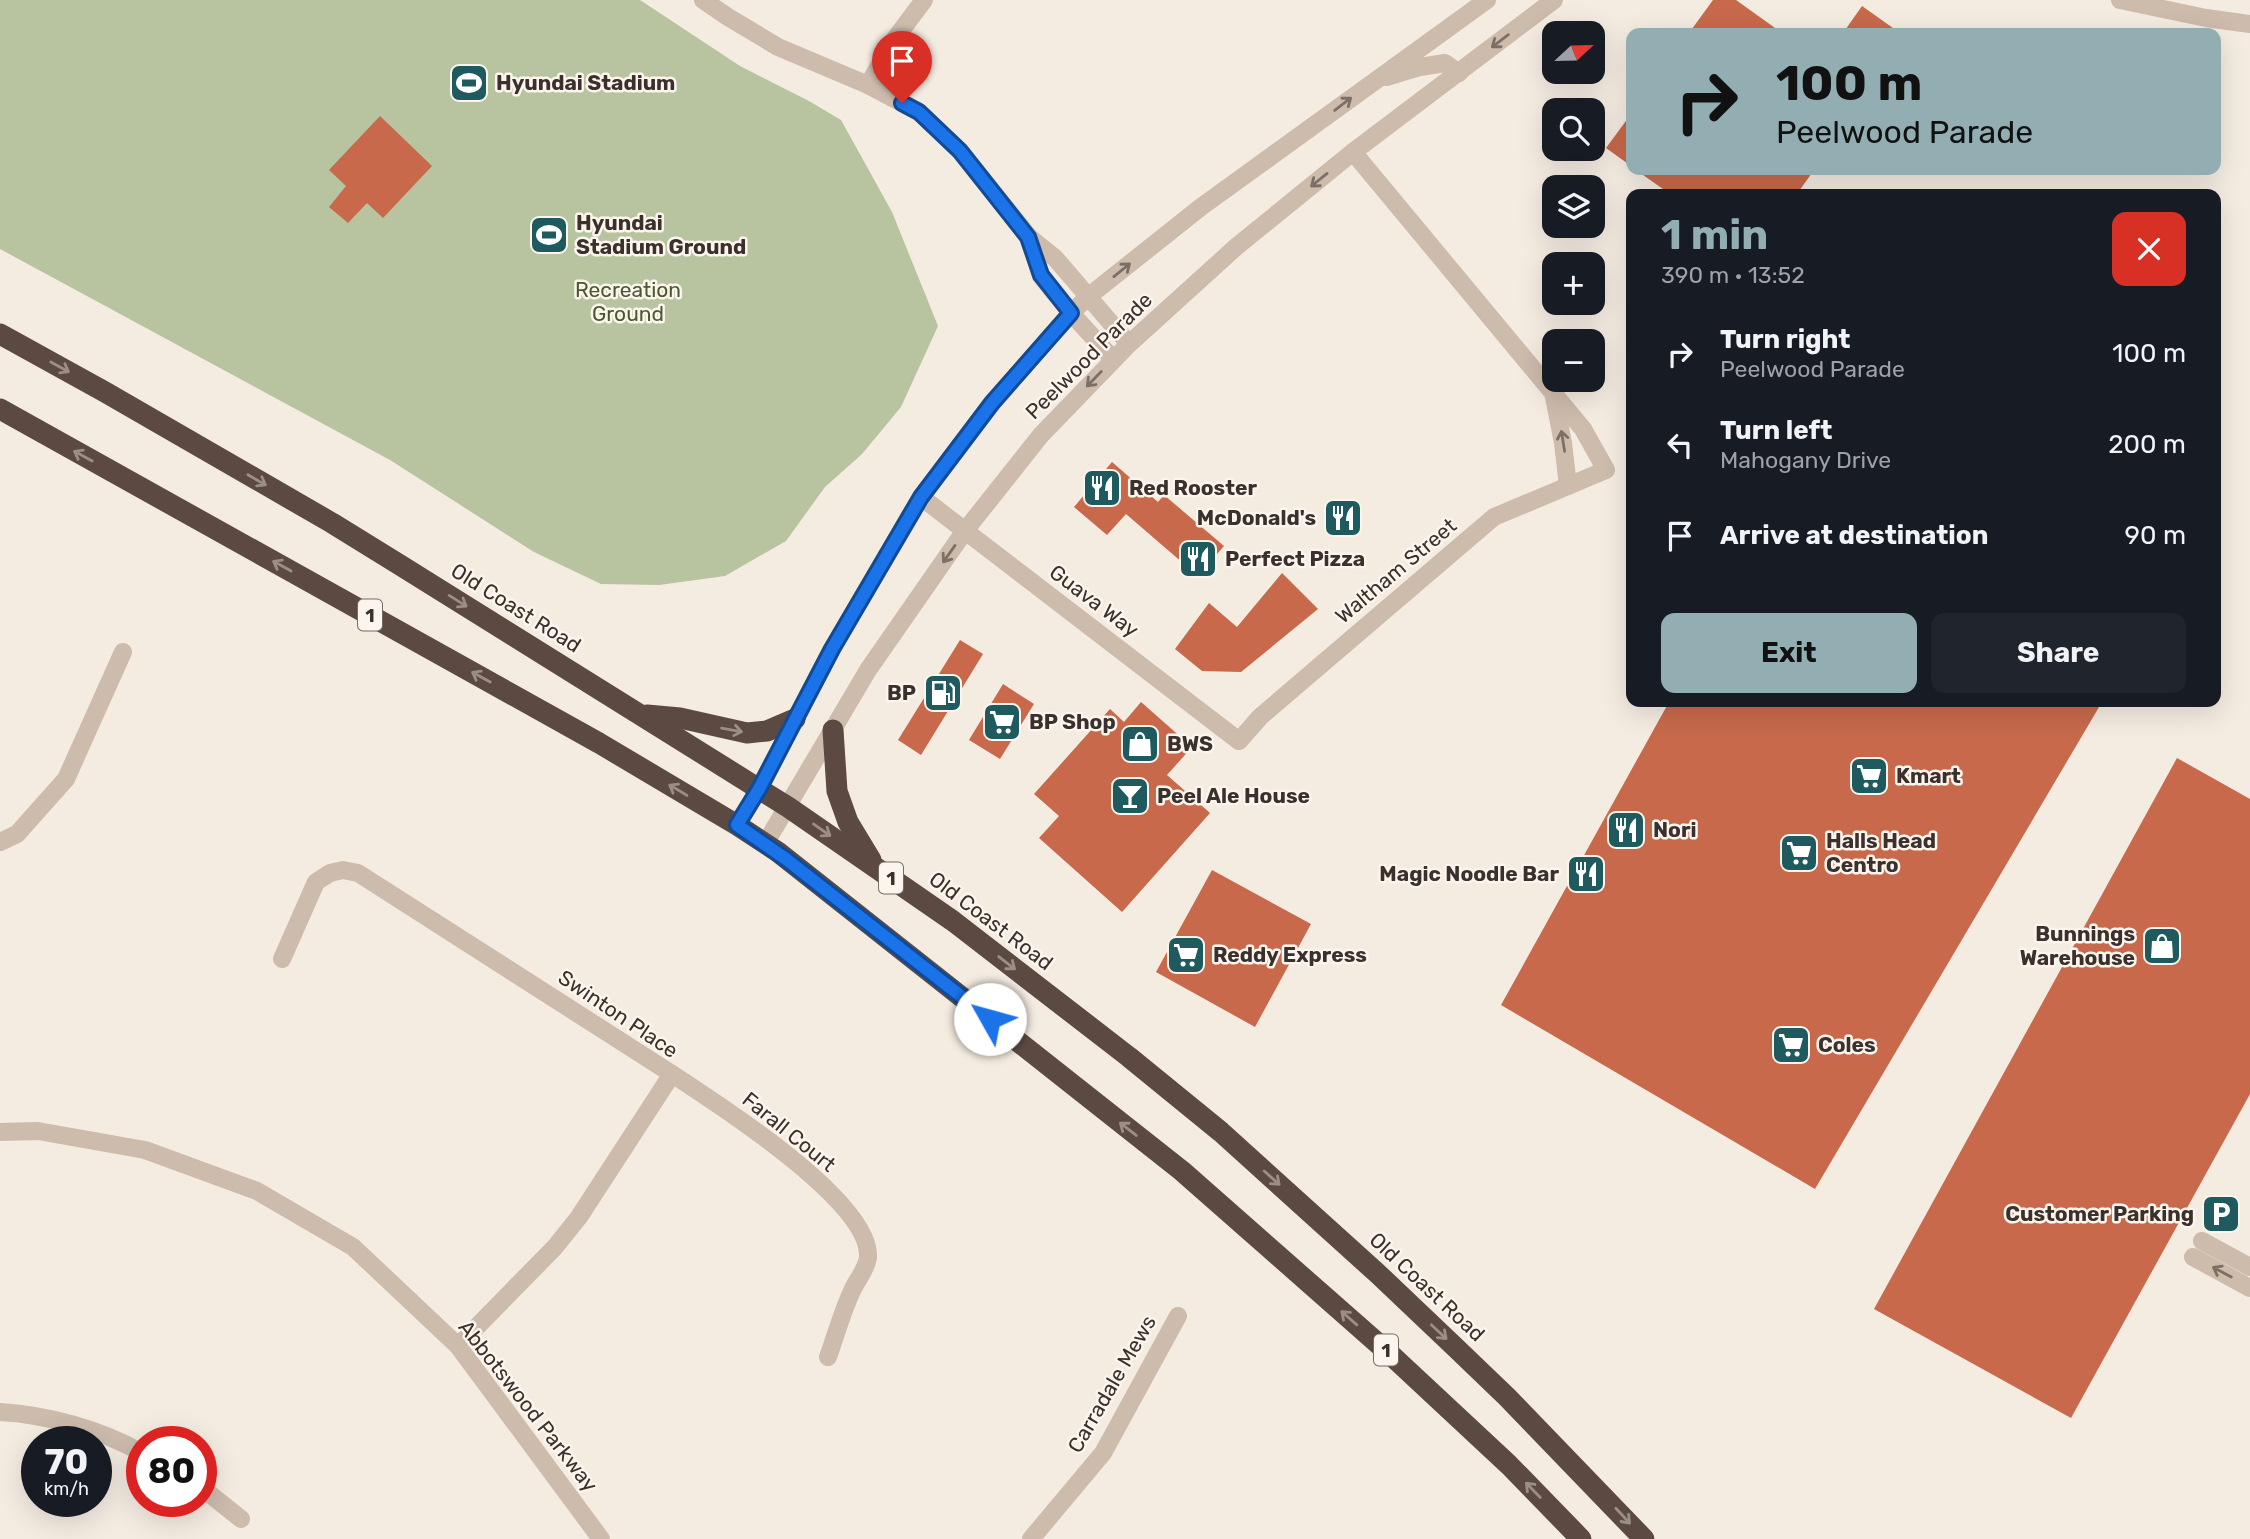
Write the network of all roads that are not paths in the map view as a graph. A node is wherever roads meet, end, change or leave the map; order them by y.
1 (703, 0) edge
2 (924, 0) edge
3 (1487, 0) edge
4 (1554, 0) edge
5 (2120, 0) edge
6 (2250, 24) edge
7 (1459, 73) junction
8 (1374, 80) junction
9 (867, 85) junction
10 (1353, 152) junction
11 (1028, 237) junction
12 (1088, 296) junction
13 (1071, 313) junction
14 (0, 334) edge
15 (1129, 344) junction
16 (1113, 359) junction
17 (1554, 397) junction
18 (0, 410) edge
19 (1569, 486) junction
20 (921, 497) junction
21 (964, 531) junction
22 (123, 652) dead end
23 (641, 714) junction
24 (795, 719) junction
25 (833, 730) junction
26 (1239, 741) joint
27 (759, 789) junction
28 (788, 807) junction
29 (737, 825) junction
30 (0, 842) edge
31 (765, 844) junction
32 (876, 868) junction
33 (282, 959) dead end
34 (672, 1074) junction
35 (0, 1132) edge
36 (2202, 1241) dead end
37 (2193, 1257) dead end
38 (2250, 1268) edge
39 (2250, 1287) edge
40 (1178, 1316) dead end
41 (458, 1346) junction
42 (828, 1357) dead end
43 (0, 1412) edge
44 (126, 1444) edge
45 (217, 1500) edge
46 (241, 1519) dead end
47 (601, 1539) edge
48 (1031, 1539) edge
49 (1581, 1539) edge
50 (1644, 1539) edge

1 - 9 street
2 - 9 street
3 - 8 street, Peelwood Parade
4 -> 7 street, Peelwood Parade
5 - 6 street
7 - 8 street
7 - 10 street, Peelwood Parade
12 -> 8 street, Peelwood Parade
9 - 11 street
10 -> 15 street, Peelwood Parade
10 - 17 street
11 - 12 street
11 - 13 street
12 - 13 street, Peelwood Parade
12 - 15 street
13 - 16 street
13 - 20 street, Peelwood Parade
14 -> 23 highway, Old Coast Road / 1
15 - 16 street, Peelwood Parade
16 -> 21 street, Peelwood Parade
19 -> 17 street
17 - 19 street, Waltham Street
29 -> 18 highway, 1
19 - 26 street, Waltham Street
20 - 21 street, Guava Way
20 - 24 street, Peelwood Parade
21 -> 25 street, Peelwood Parade
21 - 26 street, Guava Way
22 - 30 street
23 -> 24 highway
23 - 27 highway, Old Coast Road / 1
24 - 27 street, Peelwood Parade
25 - 28 street, Peelwood Parade
25 - 32 highway
27 - 28 highway, Old Coast Road / 1
27 - 29 street, Peelwood Parade
28 - 31 street, Peelwood Parade
28 -> 32 highway, Old Coast Road / 1
29 - 31 highway, 1
49 -> 31 highway, 1
32 -> 50 highway, Old Coast Road / 1
33 - 34 street, Swinton Place
34 - 41 street, Swinton Place
34 - 42 street, Farall Court
35 - 41 street, Abbotswood Parkway
36 - 38 street
39 -> 37 street
40 - 48 street, Carradale Mews
41 - 47 street, Abbotswood Parkway
43 - 44 street
45 - 46 street

